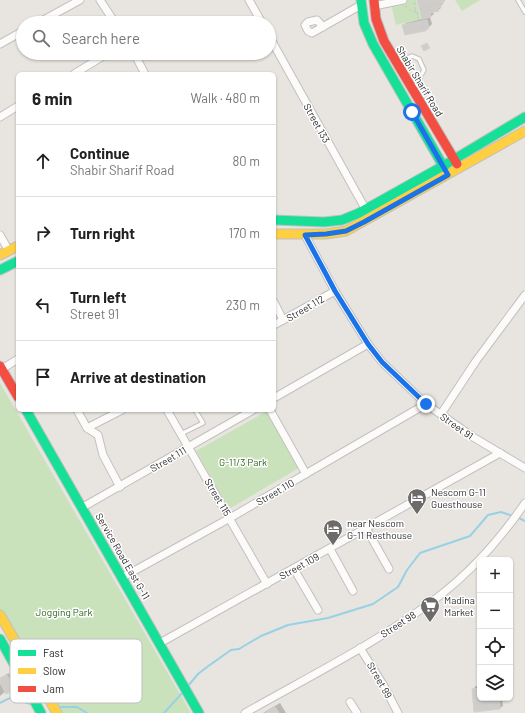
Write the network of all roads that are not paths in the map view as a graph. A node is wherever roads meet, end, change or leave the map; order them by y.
1 (80, 0) edge
2 (100, 0) edge
3 (249, 0) edge
4 (403, 0) edge
5 (518, 0) edge
6 (361, 2) edge
7 (374, 3) edge
8 (525, 12) edge
9 (51, 16) edge
10 (110, 16) edge
11 (258, 16) edge
12 (323, 27) dead end
13 (16, 35) edge
14 (0, 44) edge
15 (276, 49) edge
16 (97, 60) edge
17 (138, 60) edge
18 (396, 60) junction
19 (386, 67) junction
20 (77, 72) edge
21 (144, 72) edge
22 (413, 90) junction
23 (423, 106) junction
24 (16, 107) edge
25 (412, 112) junction
26 (0, 117) edge
27 (525, 117) edge
28 (525, 131) edge
29 (454, 159) junction
30 (443, 166) junction
31 (459, 168) junction
32 (448, 175) junction
33 (366, 210) junction
34 (276, 220) edge
35 (276, 234) edge
36 (0, 235) edge
37 (305, 235) junction
38 (16, 247) edge
39 (4, 253) edge
40 (16, 263) edge
41 (0, 270) edge
42 (335, 291) junction
43 (525, 296) edge
44 (276, 306) edge
45 (283, 320) junction
46 (276, 325) edge
47 (368, 344) junction
48 (16, 360) edge
49 (1, 367) edge
50 (16, 393) edge
51 (276, 397) edge
52 (426, 404) junction
53 (27, 412) edge
54 (78, 412) edge
55 (118, 412) edge
56 (168, 412) edge
57 (196, 412) edge
58 (271, 412) edge
59 (243, 413) edge
60 (441, 414) junction
61 (87, 428) junction
62 (181, 434) junction
63 (188, 447) junction
64 (500, 453) junction
65 (525, 468) edge
66 (306, 474) junction
67 (120, 486) junction
68 (525, 504) edge
69 (83, 507) junction
70 (230, 518) junction
71 (366, 528) junction
72 (330, 549) junction
73 (294, 569) junction
74 (389, 570) dead end
75 (123, 578) junction
76 (267, 584) junction
77 (353, 591) dead end
78 (318, 610) dead end
79 (0, 615) edge
80 (0, 639) edge
81 (14, 639) edge
82 (160, 643) junction
83 (360, 648) junction
84 (10, 658) edge
85 (350, 702) dead end
86 (35, 703) edge
87 (51, 703) edge
88 (198, 710) edge
89 (41, 713) edge
90 (57, 713) edge
91 (245, 713) edge
92 (357, 713) edge
93 (397, 713) edge

1 - 9 street
2 - 10 street
3 - 11 street
4 - 7 street
5 - 8 lane
6 - 12 street
6 - 19 main road
7 - 18 main road, Shabir Sharif Road
13 - 14 street
15 - 33 street, Street 133
16 - 20 street
17 - 21 street
18 - 19 main road
18 - 22 main road, Shabir Sharif Road
18 - 22 lane
19 - 25 main road
22 - 23 main road, Shabir Sharif Road
23 - 25 main road
23 - 29 main road, Shabir Sharif Road
24 - 26 street
25 - 30 main road
27 - 29 main road
28 - 31 main road
29 - 30 main road
29 - 31 main road, Shabir Sharif Road
30 - 32 main road
30 - 33 main road
31 - 32 main road
32 - 37 main road
33 - 34 main road
35 - 37 main road
36 - 39 street
37 - 42 street, Street 91
38 - 39 main road
40 - 41 main road
42 - 45 street, Street 112
42 - 47 street, Street 91
43 - 60 street
44 - 45 street
45 - 46 street, Street 112
47 - 51 street
47 - 52 street, Street 91
48 - 49 street
49 - 50 main road
52 - 60 street, Street 91
52 - 66 street, Street 110
53 - 69 main road, Service Road East G-11
54 - 61 street
55 - 61 street
56 - 62 street, Street 115
57 - 62 lane
58 - 66 street
59 - 63 street, Street 111
60 - 64 street, Street 91
61 - 67 street
62 - 63 street, Street 115
63 - 67 street, Street 111
63 - 70 street, Street 115
64 - 65 street, Street 91
64 - 71 street, Street 109
66 - 70 street, Street 110
67 - 69 street, Street 111
68 - 83 street, Street 98
69 - 75 main road, Service Road East G-11
70 - 75 street, Street 110
70 - 76 street, Street 115
71 - 72 street, Street 109
71 - 74 street
72 - 73 street, Street 109
72 - 77 street
73 - 76 street, Street 109
73 - 78 street
75 - 82 main road, Service Road East G-11
76 - 82 street, Street 109
79 - 81 main road
80 - 84 main road
82 - 88 main road, Service Road East G-11
83 - 91 street, Street 98
83 - 93 street, Street 99
85 - 92 street
86 - 89 main road
87 - 90 main road

